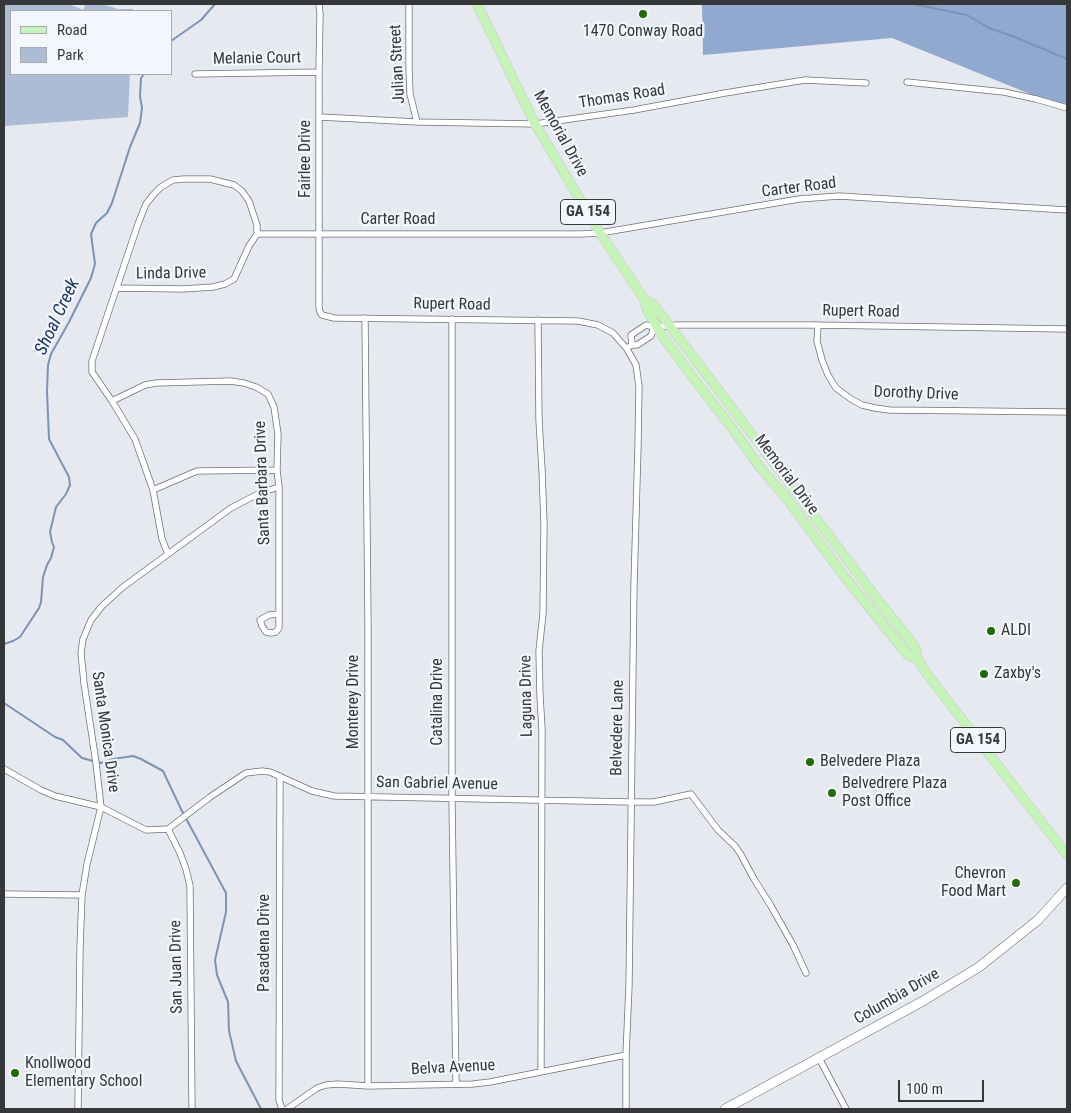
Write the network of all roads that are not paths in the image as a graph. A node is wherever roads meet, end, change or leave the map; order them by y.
1 (319, 4) edge
2 (409, 4) edge
3 (477, 4) edge
4 (319, 72) junction
5 (195, 74) dead end
6 (907, 82) dead end
7 (866, 83) dead end
8 (1067, 108) edge
9 (320, 117) junction
10 (417, 122) junction
11 (535, 124) junction
12 (1067, 210) edge
13 (319, 233) junction
14 (600, 233) junction
15 (257, 234) junction
16 (117, 288) junction
17 (644, 299) junction
18 (322, 315) joint
19 (365, 318) junction
20 (452, 319) junction
21 (538, 320) junction
22 (655, 326) junction
23 (669, 326) junction
24 (818, 326) junction
25 (1067, 330) edge
26 (629, 347) junction
27 (112, 401) junction
28 (1067, 412) edge
29 (278, 470) junction
30 (279, 487) junction
31 (153, 490) junction
32 (168, 554) junction
33 (279, 614) dead end
34 (918, 660) junction
35 (4, 769) edge
36 (280, 776) junction
37 (368, 796) junction
38 (452, 799) junction
39 (542, 800) junction
40 (631, 802) junction
41 (101, 807) junction
42 (168, 829) junction
43 (1067, 855) edge
44 (1067, 888) edge
45 (4, 894) edge
46 (82, 895) junction
47 (806, 973) dead end
48 (626, 1055) junction
49 (819, 1058) junction
50 (541, 1072) junction
51 (456, 1084) junction
52 (368, 1086) junction
53 (736, 1107) edge
54 (78, 1109) edge
55 (192, 1109) edge
56 (282, 1109) edge
57 (287, 1109) edge
58 (626, 1109) edge
59 (726, 1109) edge
60 (846, 1109) edge

1 - 4 street, Fairlee Drive
2 - 10 street, Julian Street
3 - 11 main road, Memorial Drive / GA 154
4 - 5 street, Melanie Court
4 - 9 street, Fairlee Drive
6 - 8 street
7 - 11 street, Thomas Road
9 - 10 street, Thomas Road
9 - 13 street, Fairlee Drive
10 - 11 street, Thomas Road
11 - 14 main road, Memorial Drive / GA 154
12 - 14 street, Carter Road
13 - 14 street, Carter Road
13 - 15 street, Carter Road
13 - 18 street, Fairlee Drive
14 - 17 main road, Memorial Drive / GA 154
15 - 16 street, Linda Drive
15 - 16 street
16 - 27 street
17 - 22 main road, Memorial Drive / GA 154
17 - 23 main road, Memorial Drive / GA 154
18 - 19 street, Rupert Road
19 - 20 street, Rupert Road
19 - 37 street, Monterey Drive
20 - 21 street, Rupert Road
20 - 38 street, Catalina Drive
21 - 26 street, Rupert Road
21 - 39 street, Laguna Drive
22 - 23 street, Rupert Road
22 - 26 street
22 - 26 street, Rupert Road
22 - 34 main road, Memorial Drive / GA 154
23 - 24 street, Rupert Road
23 - 34 main road, Memorial Drive / GA 154
24 - 25 street, Rupert Road
24 - 28 street, Dorothy Drive
26 - 40 street, Belvedere Lane
27 - 29 street, Santa Barbara Drive
27 - 31 street
29 - 30 street, Santa Barbara Drive
29 - 31 street
30 - 32 street, Santa Monica Drive
30 - 33 street, Santa Barbara Drive
31 - 32 street
32 - 41 street, Santa Monica Drive
34 - 43 main road, Memorial Drive / GA 154
35 - 41 street
36 - 37 street, San Gabriel Avenue
36 - 42 street, San Gabriel Avenue
36 - 56 street, Pasadena Drive
37 - 38 street, San Gabriel Avenue
37 - 52 street, Monterey Drive
38 - 39 street, San Gabriel Avenue
38 - 51 street, Catalina Drive
39 - 40 street, San Gabriel Avenue
39 - 50 street, Laguna Drive
40 - 47 street, San Gabriel Avenue
40 - 48 street, Belvedere Lane
41 - 42 street
41 - 46 street, Santa Monica Drive
42 - 55 street, San Juan Drive
44 - 49 main road, Columbia Drive
45 - 46 street
46 - 54 street, Santa Monica Drive
48 - 50 street, Belva Avenue
48 - 58 street, Belvedere Lane
49 - 53 main road, Columbia Drive
49 - 60 street
50 - 51 street, Belva Avenue
51 - 52 street, Belva Avenue
52 - 57 street, Belva Avenue
53 - 59 main road, Columbia Drive

